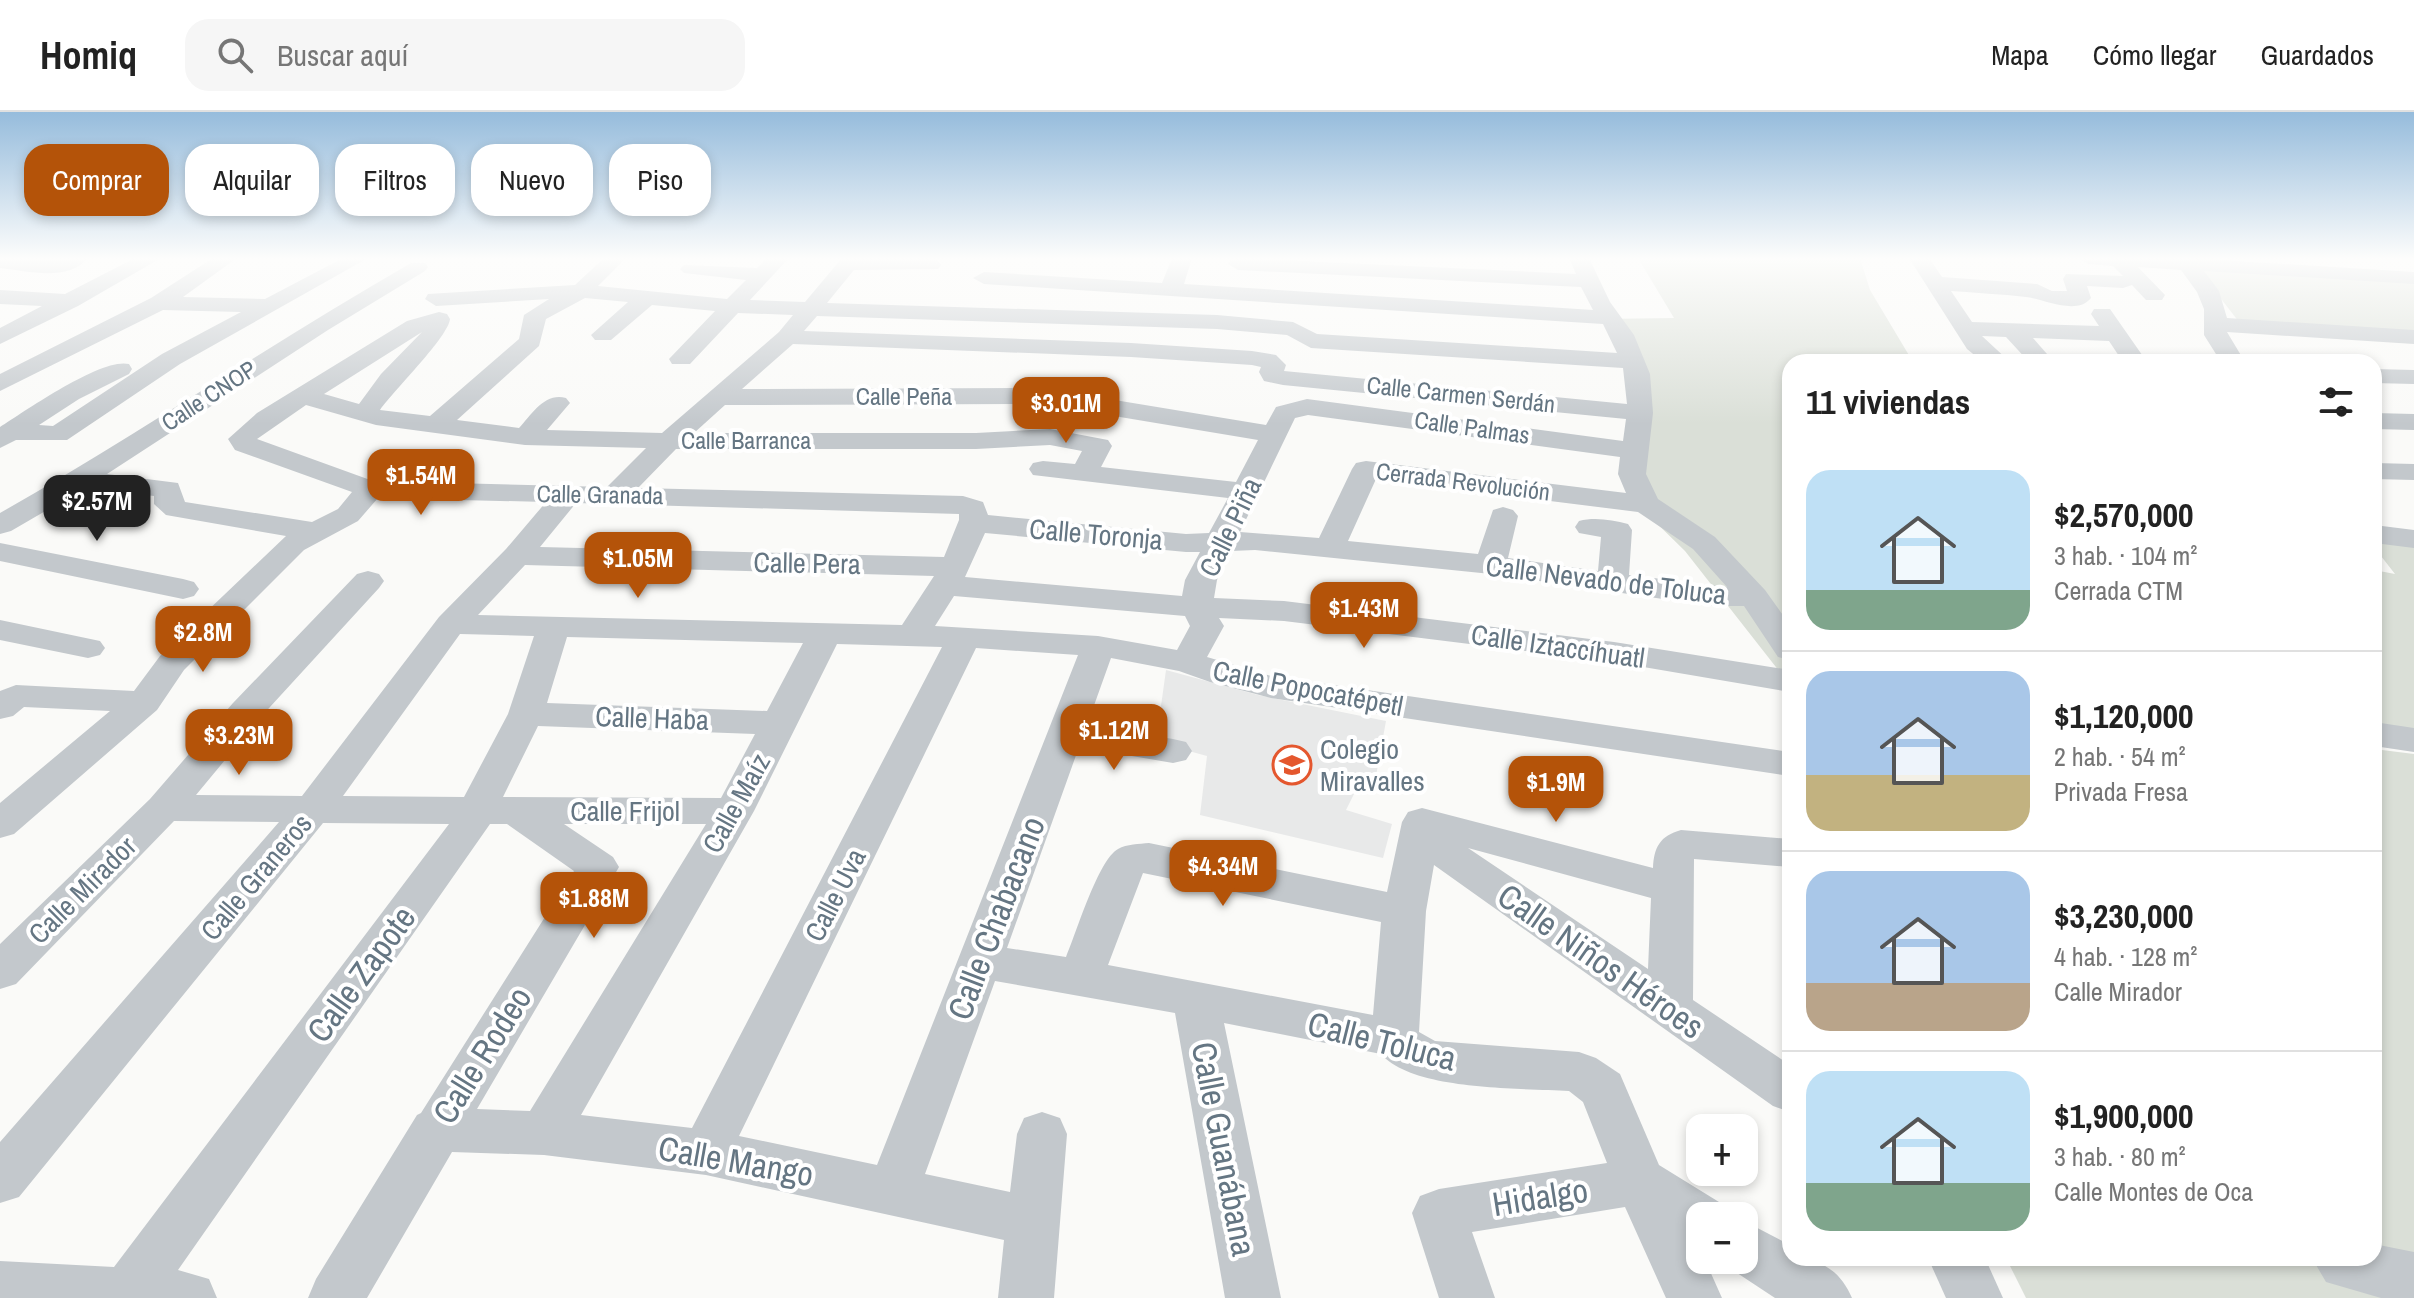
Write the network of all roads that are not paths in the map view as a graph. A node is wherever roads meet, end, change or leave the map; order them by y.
1 (46, 313) edge
2 (139, 313) edge
3 (254, 313) edge
4 (336, 313) edge
5 (433, 313) edge
6 (436, 313) edge
7 (539, 313) edge
8 (629, 313) edge
9 (722, 313) edge
10 (806, 313) edge
11 (939, 313) edge
12 (1124, 313) edge
13 (1473, 313) edge
14 (1519, 313) edge
15 (1608, 313) edge
16 (1954, 313) edge
17 (2059, 313) edge
18 (2100, 313) edge
19 (2215, 313) edge
20 (962, 314) joint
21 (1122, 318) junction
22 (1610, 318) junction
23 (2215, 324) junction
24 (1965, 329) junction
25 (2012, 330) junction
26 (2074, 332) junction
27 (2117, 334) junction
28 (603, 335) dead end
29 (0, 337) edge
30 (787, 337) junction
31 (2414, 337) edge
32 (1071, 347) junction
33 (1987, 354) edge
34 (2034, 354) edge
35 (2130, 354) edge
36 (2228, 354) edge
37 (681, 359) dead end
38 (1633, 361) junction
39 (1476, 372) junction
40 (2382, 376) edge
41 (2414, 377) edge
42 (0, 384) edge
43 (304, 396) junction
44 (1042, 396) junction
45 (721, 397) junction
46 (557, 403) dead end
47 (1307, 407) joint
48 (365, 413) junction
49 (1640, 413) junction
50 (2382, 421) edge
51 (2414, 422) edge
52 (436, 425) junction
53 (1276, 435) junction
54 (5, 436) edge
55 (525, 437) junction
56 (1017, 439) junction
57 (669, 441) junction
58 (1636, 451) junction
59 (1043, 469) dead end
60 (2382, 471) edge
61 (2414, 472) edge
62 (1084, 473) junction
63 (80, 479) junction
64 (370, 489) junction
65 (1247, 492) junction
66 (567, 495) junction
67 (614, 496) junction
68 (1646, 504) junction
69 (969, 514) junction
70 (1503, 516) dead end
71 (0, 525) edge
72 (1590, 527) dead end
73 (313, 531) junction
74 (2382, 535) edge
75 (2414, 539) edge
76 (1218, 543) junction
77 (1329, 549) junction
78 (0, 552) edge
79 (517, 556) junction
80 (1491, 565) junction
81 (949, 576) junction
82 (368, 581) dead end
83 (1613, 582) junction
84 (183, 589) dead end
85 (1754, 597) junction
86 (1196, 605) junction
87 (451, 624) junction
88 (554, 626) junction
89 (0, 630) edge
90 (824, 636) junction
91 (911, 637) junction
92 (964, 637) junction
93 (1782, 638) edge
94 (1098, 646) junction
95 (88, 648) dead end
96 (1187, 662) junction
97 (1782, 680) edge
98 (8, 702) edge
99 (144, 702) junction
100 (526, 714) junction
101 (779, 723) junction
102 (1065, 733) junction
103 (2382, 735) edge
104 (2414, 740) edge
105 (1173, 751) dead end
106 (1782, 763) edge
107 (164, 808) junction
108 (313, 809) junction
109 (497, 810) junction
110 (734, 811) junction
111 (1422, 822) junction
112 (0, 824) edge
113 (1782, 852) edge
114 (1674, 871) junction
115 (1404, 911) junction
116 (980, 961) junction
117 (0, 972) edge
118 (1081, 977) junction
119 (1196, 1001) junction
120 (1670, 1010) junction
121 (1395, 1038) junction
122 (1782, 1086) edge
123 (435, 1130) junction
124 (544, 1133) junction
125 (1042, 1134) dead end
126 (706, 1152) junction
127 (0, 1180) edge
128 (1640, 1181) junction
129 (893, 1191) junction
130 (1686, 1210) edge
131 (1032, 1221) junction
132 (1758, 1256) edge
133 (1960, 1266) edge
134 (2355, 1266) edge
135 (2414, 1279) edge
136 (0, 1288) edge
137 (126, 1297) edge
138 (189, 1298) edge
139 (336, 1298) edge
140 (1026, 1298) edge
141 (1253, 1298) edge
142 (1467, 1298) edge
143 (1694, 1298) edge
144 (1824, 1298) edge
145 (1975, 1298) edge

1 - 29 street
2 - 42 street
3 - 54 street
4 - 63 street, Calle CNOP
5 - 43 street
6 - 48 street
7 - 52 street
8 - 28 street
9 - 37 street
10 - 30 street
11 - 20 street
12 - 21 street
13 - 39 street
14 - 22 street
15 - 22 street
16 - 24 street
17 - 26 street
18 - 27 street
19 - 23 street
20 - 21 street
21 - 39 street
22 - 38 street
23 - 31 street
23 - 36 street
24 - 25 street
24 - 33 street
25 - 26 street
25 - 34 street
26 - 27 street
27 - 35 street
30 - 32 street
30 - 45 street
32 - 39 street, Calle Carmen Serdán
32 - 44 street
38 - 39 street
38 - 49 street
39 - 49 street, Calle Carmen Serdán
40 - 41 street
43 - 48 street, Calle Barranca
43 - 64 street, Calle Granada
44 - 45 street, Calle Peña
44 - 53 street, Calle Peña
44 - 56 street
45 - 57 street
46 - 55 street
47 - 53 street, Calle Piña
47 - 58 street, Calle Palmas
48 - 52 street, Calle Barranca
49 - 58 street
50 - 51 street
52 - 55 street, Calle Barranca
53 - 65 street, Calle Piña
55 - 57 street, Calle Barranca
56 - 57 street, Calle Barranca
56 - 62 street, Calle Barranca
57 - 67 street
58 - 68 street
59 - 62 street
60 - 61 street
62 - 65 street
63 - 71 street, Calle CNOP
63 - 73 street
64 - 66 street, Calle Granada
64 - 73 street
65 - 76 street, Calle Piña
66 - 67 street, Calle Granada
66 - 79 street, Calle Graneros
67 - 69 street, Calle Granada
68 - 77 street, Cerrada Revolución
68 - 85 street
69 - 76 street, Calle Toronja
69 - 81 street
70 - 80 street
72 - 83 street
73 - 99 street
74 - 75 street
76 - 77 street, Calle Nevado de Toluca
76 - 86 street, Calle Piña
77 - 80 street, Calle Nevado de Toluca
78 - 84 street
79 - 81 street, Calle Pera
79 - 87 street, Calle Graneros
80 - 83 street, Calle Nevado de Toluca
81 - 86 street, Calle Iztaccíhuatl
81 - 91 street
82 - 107 street, Calle Mirador
83 - 85 street, Calle Nevado de Toluca
85 - 93 street
86 - 96 street, Calle Piña
86 - 97 street, Calle Iztaccíhuatl
87 - 88 street, Calle Popocatépetl
87 - 108 street, Calle Graneros
88 - 90 street, Calle Popocatépetl
88 - 100 street, Calle Zapote
89 - 95 street
90 - 91 street, Calle Popocatépetl
90 - 101 street, Calle Maíz
91 - 92 street, Calle Popocatépetl
92 - 94 street, Calle Popocatépetl
92 - 126 street, Calle Uva
94 - 96 street, Calle Popocatépetl
94 - 102 street, Calle Chabacano
96 - 106 street, Calle Popocatépetl
98 - 99 street
99 - 112 street
100 - 101 street, Calle Haba
100 - 109 street, Calle Zapote
101 - 110 street, Calle Maíz
102 - 105 street
102 - 116 street, Calle Chabacano
103 - 104 street
107 - 108 street
107 - 117 street, Calle Mirador
108 - 109 street
108 - 127 street, Calle Graneros
109 - 110 street, Calle Frijol
109 - 123 street, Calle Rodeo
109 - 137 street, Calle Zapote
110 - 124 street, Calle Maíz
111 - 114 street
111 - 115 street
111 - 120 street, Calle Niños Héroes
113 - 114 street
114 - 120 street
115 - 118 street
115 - 121 street
116 - 118 street, Calle Toluca
116 - 129 street, Calle Chabacano
118 - 119 street, Calle Toluca
119 - 121 street, Calle Toluca
119 - 141 street, Calle Guanábana
120 - 122 street, Calle Niños Héroes
121 - 128 street, Calle Toluca
123 - 124 street, Calle Mango
123 - 139 street, Calle Rodeo
124 - 126 street, Calle Mango
125 - 131 street
126 - 129 street, Calle Mango
128 - 130 street
128 - 142 street, Hidalgo
128 - 143 street, Calle Toluca
129 - 131 street, Calle Mango
131 - 140 street
132 - 144 street
133 - 145 street
134 - 135 street
136 - 137 street
137 - 138 street

